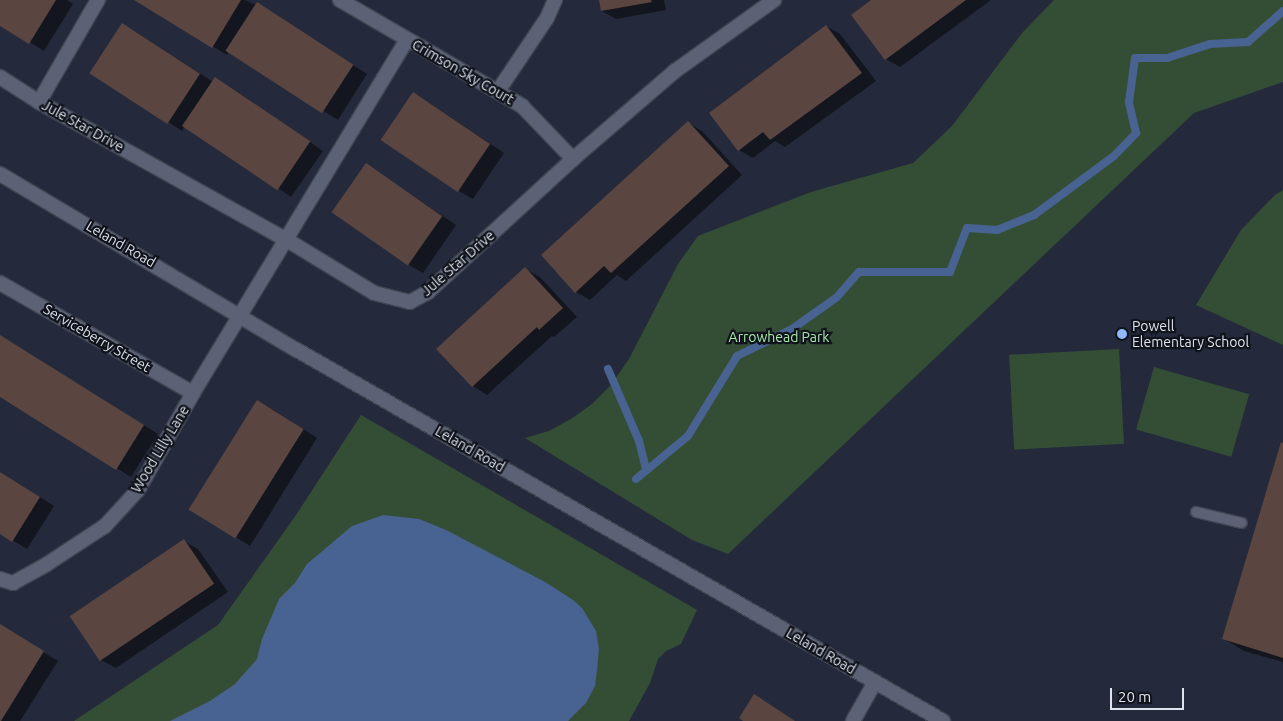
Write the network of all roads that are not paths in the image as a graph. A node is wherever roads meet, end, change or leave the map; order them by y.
1 (98, 0) edge
2 (340, 0) edge
3 (555, 0) edge
4 (774, 0) edge
5 (407, 40) junction
6 (0, 77) edge
7 (498, 91) junction
8 (39, 102) junction
9 (573, 159) junction
10 (0, 174) edge
11 (287, 240) junction
12 (0, 283) edge
13 (242, 315) junction
14 (193, 393) junction
15 (1196, 512) dead end
16 (1242, 523) dead end
17 (0, 579) edge
18 (875, 682) junction
19 (854, 721) edge
20 (943, 721) edge

1 - 8 street
2 - 5 street, Crimson Sky Court
3 - 7 street
4 - 9 street, Jule Star Drive
5 - 7 street, Crimson Sky Court
5 - 11 street, Wood Lilly Lane
6 - 8 street, Jule Star Drive
7 - 9 street, Crimson Sky Court
8 - 11 street, Jule Star Drive
9 - 11 street, Jule Star Drive
10 - 13 street, Leland Road
11 - 13 street, Wood Lilly Lane
12 - 14 street, Serviceberry Street
13 - 14 street, Wood Lilly Lane
13 - 18 street, Leland Road
14 - 17 street, Wood Lilly Lane
15 - 16 lane
18 - 19 street
18 - 20 street, Leland Road

